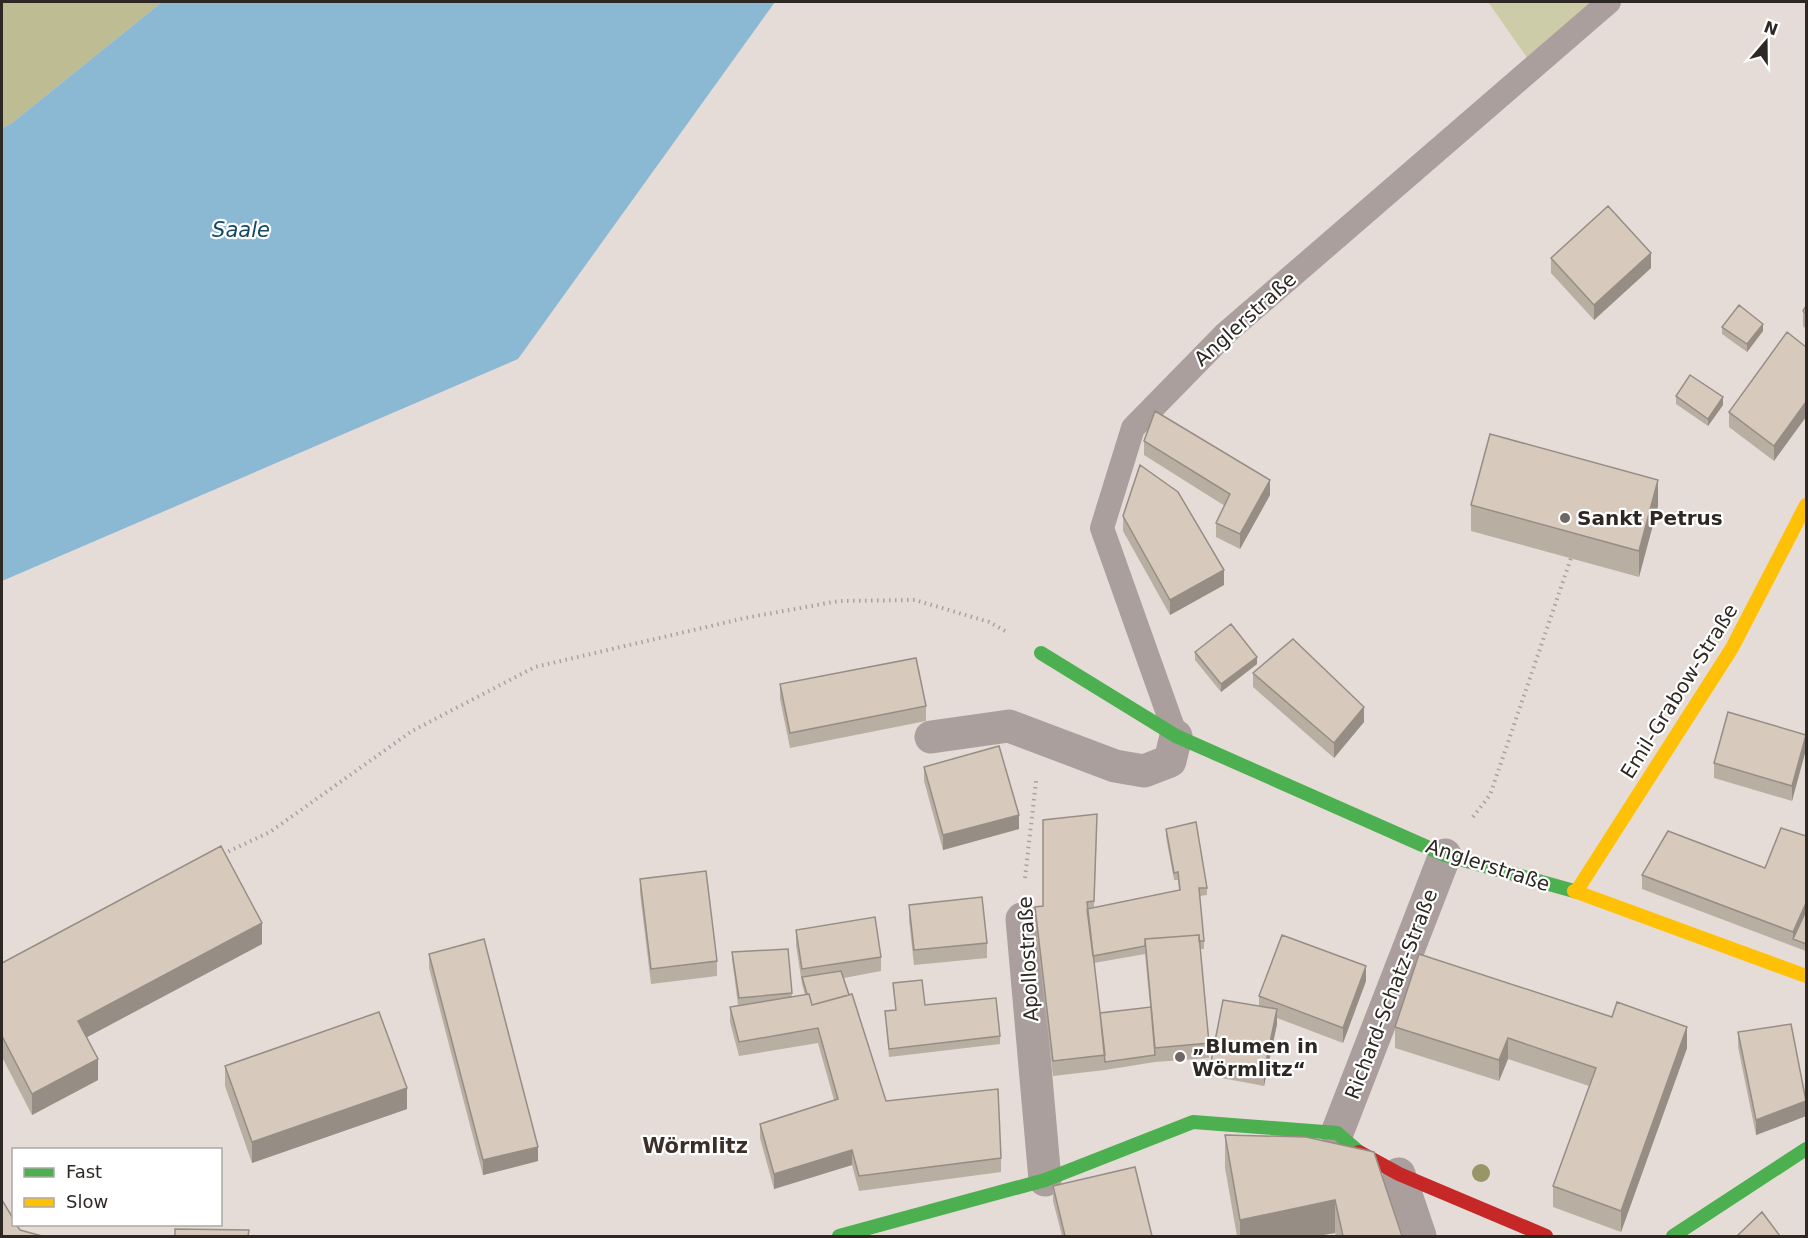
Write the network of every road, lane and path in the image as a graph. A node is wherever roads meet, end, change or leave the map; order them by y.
1 (1609, 2) edge
2 (1806, 505) edge
3 (1571, 558) edge
4 (1041, 653) joint
5 (1176, 736) junction
6 (931, 737) dead end
7 (1042, 739) junction
8 (1445, 855) junction
9 (214, 858) edge
10 (1576, 892) junction
11 (1022, 918) joint
12 (1806, 976) edge
13 (1337, 1133) junction
14 (1806, 1149) edge
15 (1399, 1174) junction
16 (1045, 1180) junction
17 (838, 1236) edge
18 (1420, 1236) edge
19 (1546, 1236) edge
20 (1673, 1236) edge

1 - 5 lane, Anglerstraße
2 - 10 street, Emil-Grabow-Straße
3 - 8 path
4 - 5 street, Anglerstraße
4 - 9 path
5 - 7 street
5 - 8 street, Anglerstraße
6 - 7 street
7 - 11 path, Apollostraße
8 - 10 street, Anglerstraße
8 - 13 street, Richard-Schatz-Straße
10 - 12 street, Anglerstraße
11 - 16 street, Apollostraße
13 - 15 street
13 - 16 street
14 - 20 street
15 - 18 street
15 - 19 street
16 - 17 street

